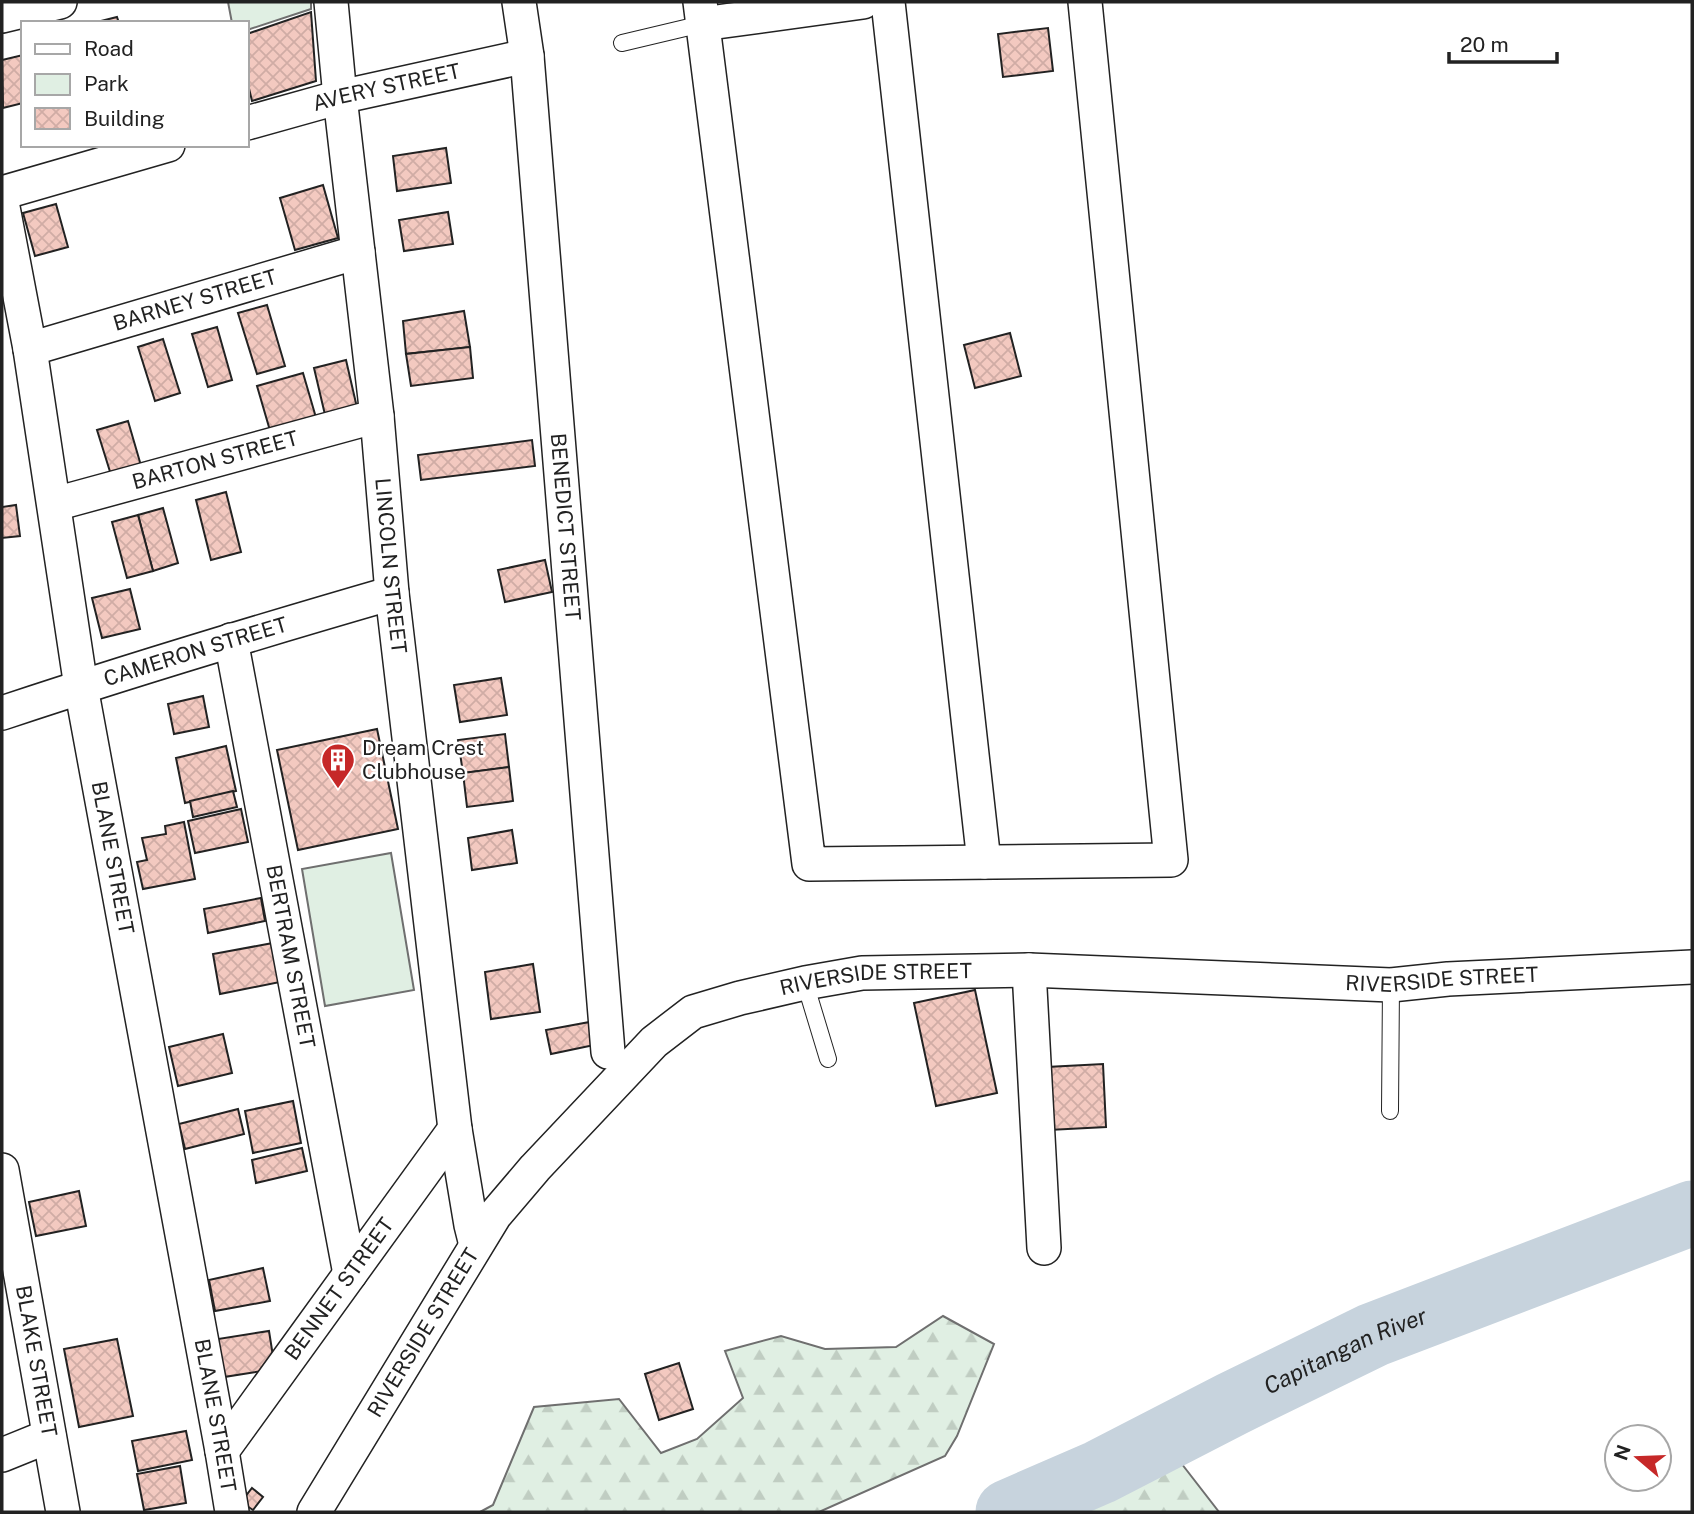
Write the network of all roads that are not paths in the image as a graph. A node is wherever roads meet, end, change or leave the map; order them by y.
1 (60, 2) edge
2 (331, 2) edge
3 (519, 2) edge
4 (863, 2) edge
5 (888, 2) edge
6 (1085, 2) edge
7 (701, 13) edge
8 (2, 16) edge
9 (622, 43) dead end
10 (527, 56) junction
11 (340, 97) junction
12 (248, 123) edge
13 (161, 147) edge
14 (2, 192) edge
15 (2, 202) edge
16 (358, 251) junction
17 (30, 349) junction
18 (377, 416) junction
19 (55, 504) junction
20 (392, 593) junction
21 (231, 640) junction
22 (81, 687) junction
23 (2, 713) edge
24 (985, 862) junction
25 (1692, 967) edge
26 (1029, 970) junction
27 (806, 983) junction
28 (1391, 985) junction
29 (608, 1052) dead end
30 (828, 1059) dead end
31 (1390, 1111) dead end
32 (455, 1129) junction
33 (2, 1170) edge
34 (476, 1245) junction
35 (1044, 1248) dead end
36 (350, 1274) junction
37 (12, 1293) edge
38 (49, 1436) junction
39 (222, 1451) junction
40 (2, 1455) edge
41 (63, 1512) edge
42 (232, 1512) edge
43 (314, 1512) edge

1 - 8 street
2 - 11 street, LINCOLN STREET
3 - 10 street, BENEDICT STREET
4 - 7 street
5 - 24 street
6 - 24 street
7 - 9 lane
7 - 24 street
10 - 11 street, AVERY STREET
10 - 29 street, BENEDICT STREET
11 - 12 street, AVERY STREET
11 - 16 street, LINCOLN STREET
13 - 14 street
15 - 17 street, BLANE STREET
16 - 17 street, BARNEY STREET
16 - 18 street, LINCOLN STREET
17 - 19 street, BLANE STREET
18 - 19 street, BARTON STREET
18 - 20 street, LINCOLN STREET
19 - 22 street, BLANE STREET
20 - 21 street, CAMERON STREET
20 - 32 street, LINCOLN STREET
21 - 22 street, CAMERON STREET
21 - 36 street, BERTRAM STREET
22 - 23 street, CAMERON STREET
22 - 39 street, BLANE STREET
25 - 28 street, RIVERSIDE STREET
26 - 27 street, RIVERSIDE STREET
26 - 28 street, RIVERSIDE STREET
26 - 35 street
27 - 30 lane
27 - 34 street, RIVERSIDE STREET
28 - 31 lane
32 - 34 street, LINCOLN STREET
32 - 36 street, BENNET STREET
33 - 37 street, BLAKE STREET
34 - 43 street, RIVERSIDE STREET
36 - 39 street, BENNET STREET
37 - 38 street, BLAKE STREET
38 - 40 street
38 - 41 street, BLAKE STREET
39 - 42 street, BLANE STREET

